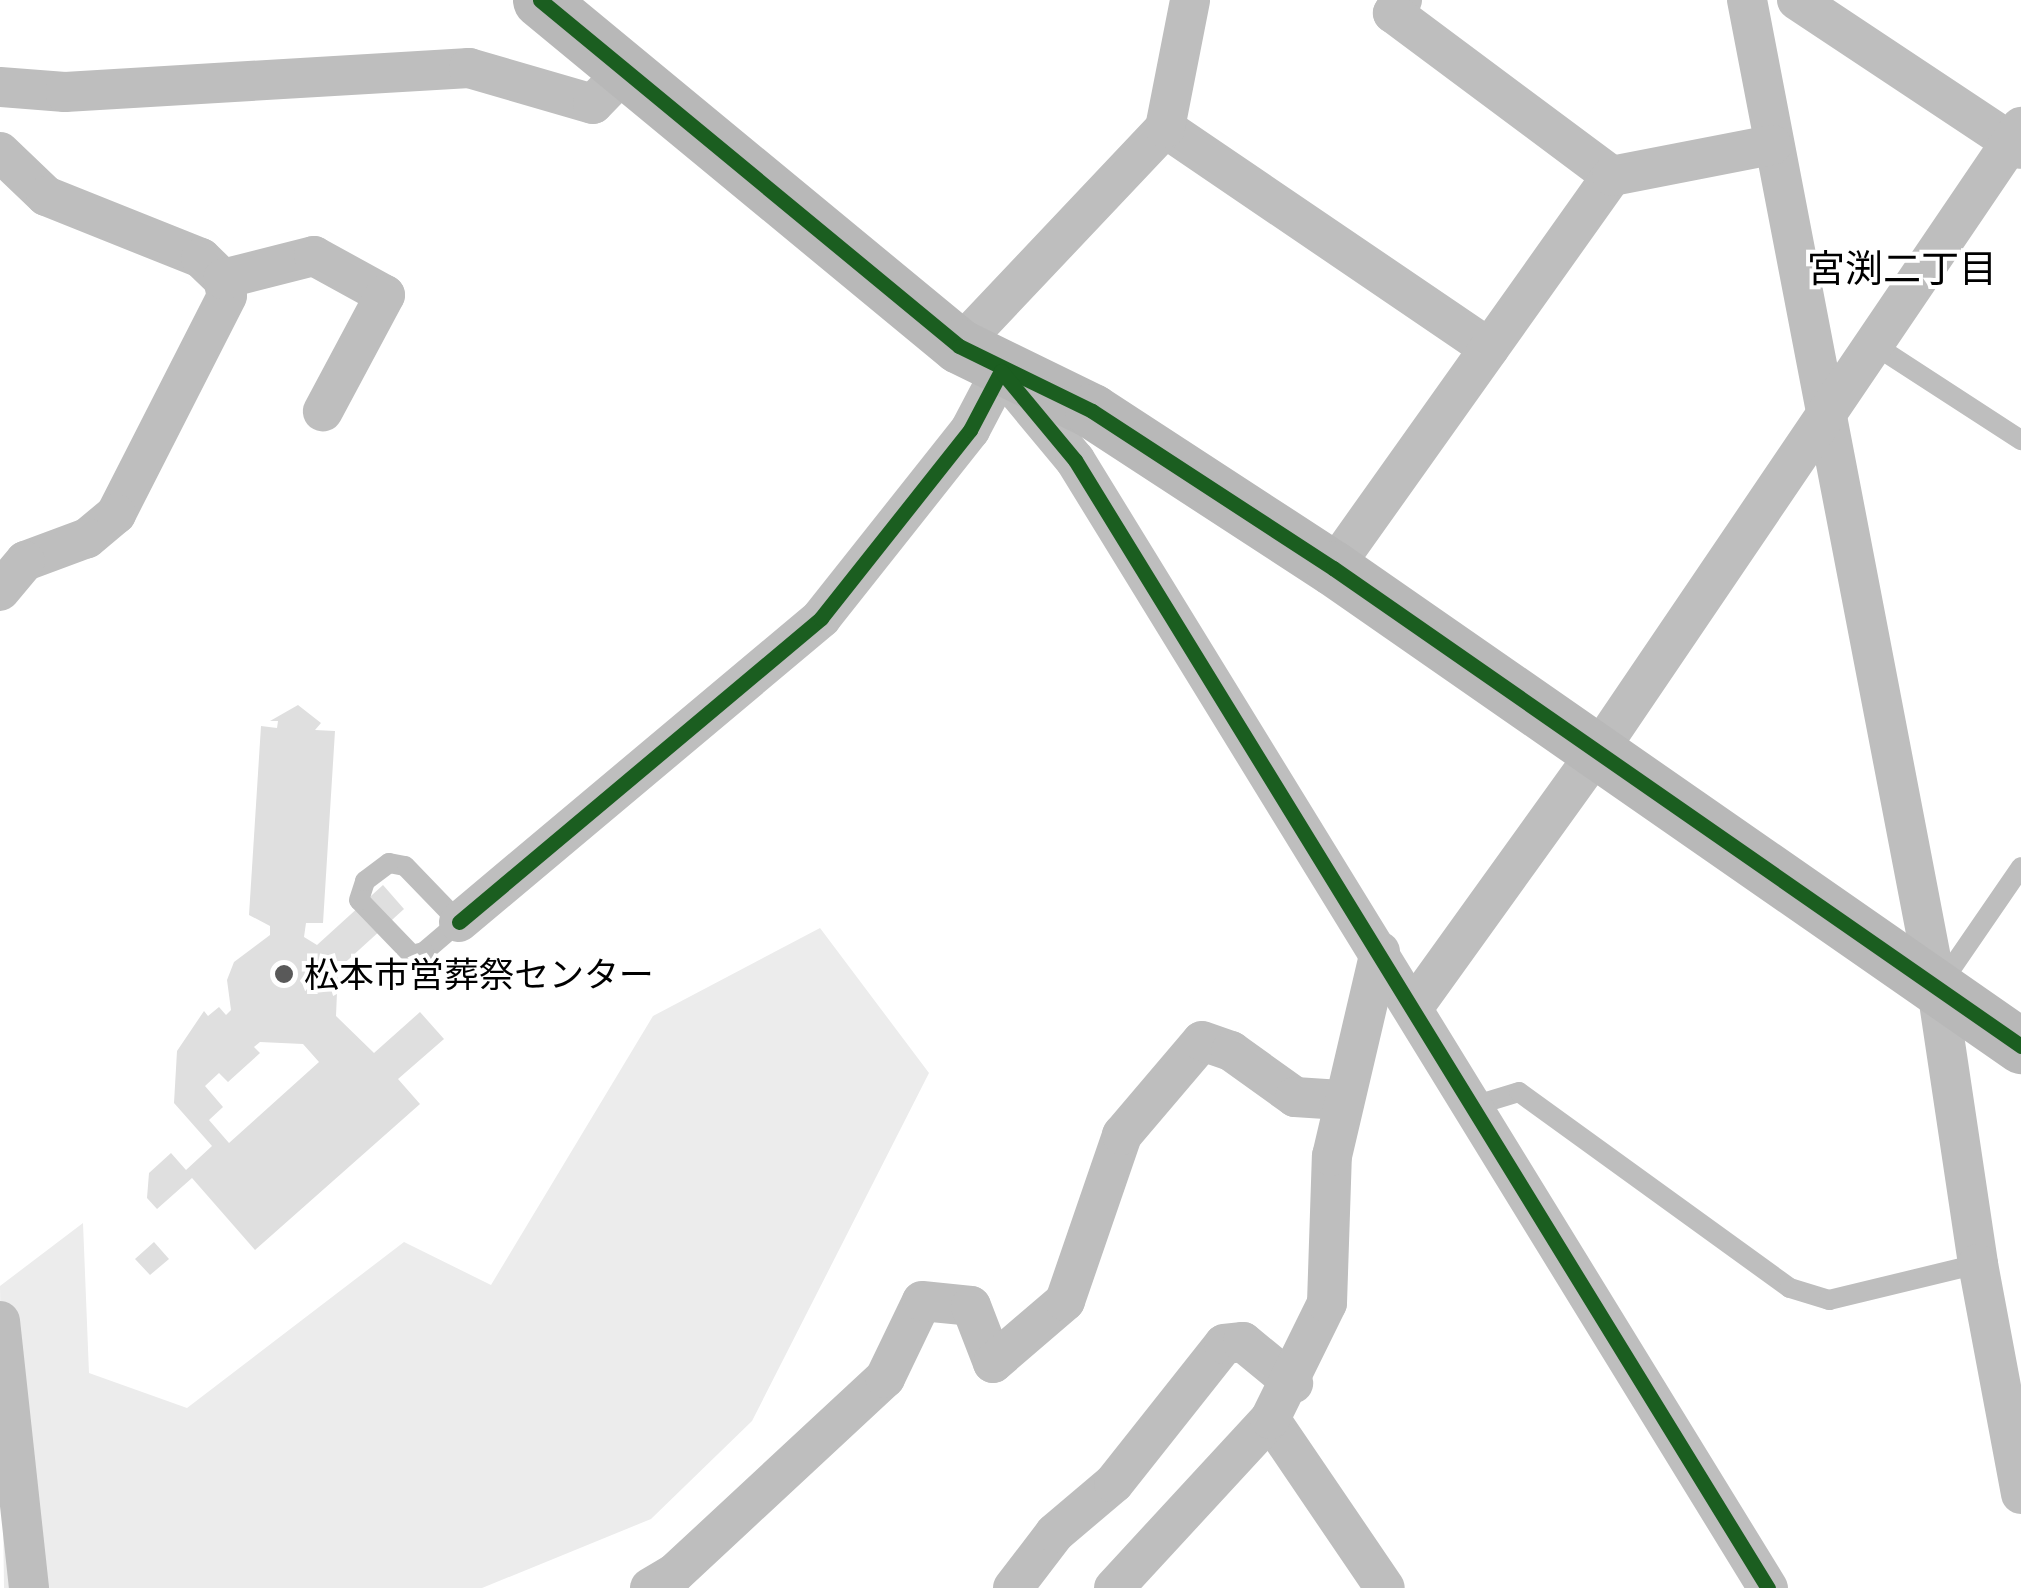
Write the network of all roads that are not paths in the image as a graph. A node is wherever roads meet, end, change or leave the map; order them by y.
1 (540, 0) edge
2 (1190, 0) edge
3 (1402, 0) edge
4 (1747, 0) edge
5 (1797, 0) edge
6 (626, 69) junction
7 (0, 88) edge
8 (1165, 128) junction
9 (2017, 139) edge
10 (1772, 145) junction
11 (0, 152) edge
12 (1612, 176) junction
13 (223, 279) junction
14 (1876, 346) junction
15 (1489, 348) junction
16 (980, 358) junction
17 (323, 411) dead end
18 (1824, 422) junction
19 (2021, 440) edge
20 (1333, 568) junction
21 (0, 591) edge
22 (1598, 750) junction
23 (2021, 867) edge
24 (459, 922) junction
25 (1380, 952) junction
26 (1937, 990) junction
27 (1413, 1008) junction
28 (2021, 1046) edge
29 (1341, 1100) junction
30 (1474, 1106) junction
31 (1978, 1264) junction
32 (0, 1321) edge
33 (1293, 1383) junction
34 (1270, 1419) junction
35 (2021, 1494) edge
36 (29, 1588) edge
37 (650, 1588) edge
38 (1013, 1588) edge
39 (1114, 1588) edge
40 (1385, 1588) edge
41 (1768, 1588) edge

1 - 6 street
2 - 8 street
3 - 12 street
4 - 10 street
5 - 9 street
6 - 7 street
6 - 16 street
8 - 15 street
8 - 16 street
9 - 14 street
10 - 12 street
10 - 18 street
11 - 13 street
12 - 15 street
13 - 17 street
13 - 21 street
14 - 18 street
14 - 19 lane
15 - 20 street
16 - 20 street
16 - 24 street
16 - 25 street
18 - 22 street
18 - 26 street
20 - 22 street
22 - 26 street
22 - 27 street
23 - 26 lane
24 - 24 lane
25 - 27 street
25 - 29 street
26 - 28 street
26 - 31 street
27 - 30 street
29 - 33 street
29 - 37 street
30 - 31 lane
30 - 41 street
31 - 35 street
32 - 36 street
33 - 34 street
33 - 38 street
34 - 39 street
34 - 40 street

